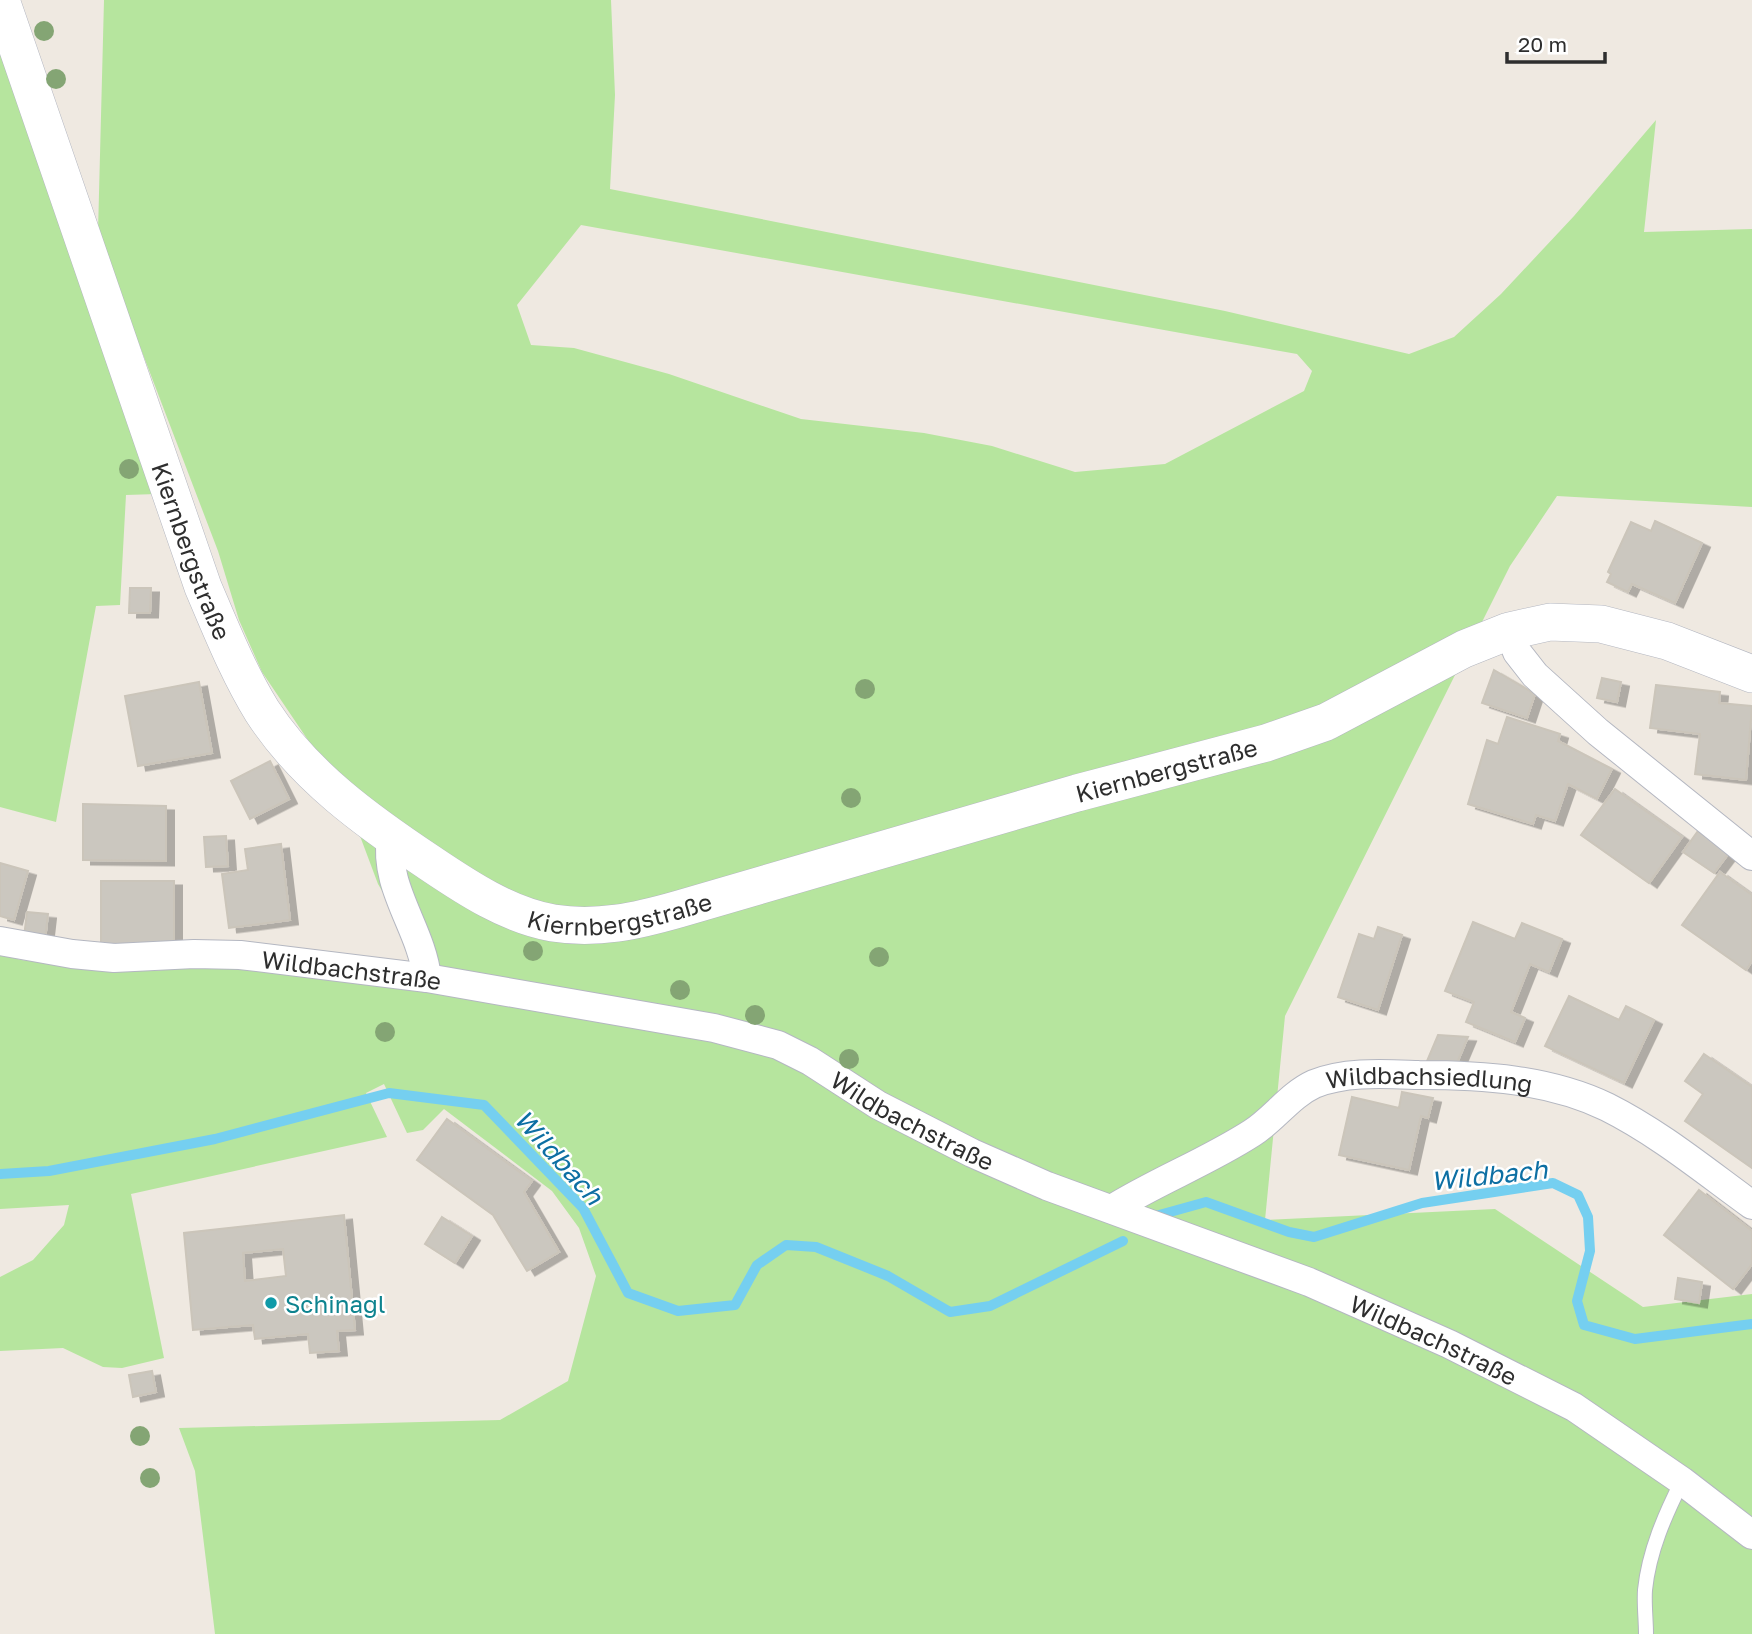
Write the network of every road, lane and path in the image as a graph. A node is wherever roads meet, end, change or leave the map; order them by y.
1 (1, 0) edge
2 (1508, 631) junction
3 (1752, 674) edge
4 (391, 837) junction
5 (1752, 856) edge
6 (0, 941) edge
7 (427, 978) junction
8 (1752, 1205) edge
9 (1111, 1209) junction
10 (1682, 1481) junction
11 (1752, 1535) edge
12 (1646, 1634) edge

1 - 4 street, Kiernbergstraße
2 - 3 street, Kiernbergstraße
2 - 4 street, Kiernbergstraße
2 - 5 street
4 - 7 street
6 - 7 street, Wildbachstraße
7 - 9 street, Wildbachstraße
8 - 9 street, Wildbachsiedlung
9 - 10 street, Wildbachstraße
10 - 11 street, Wildbachstraße
10 - 12 lane

